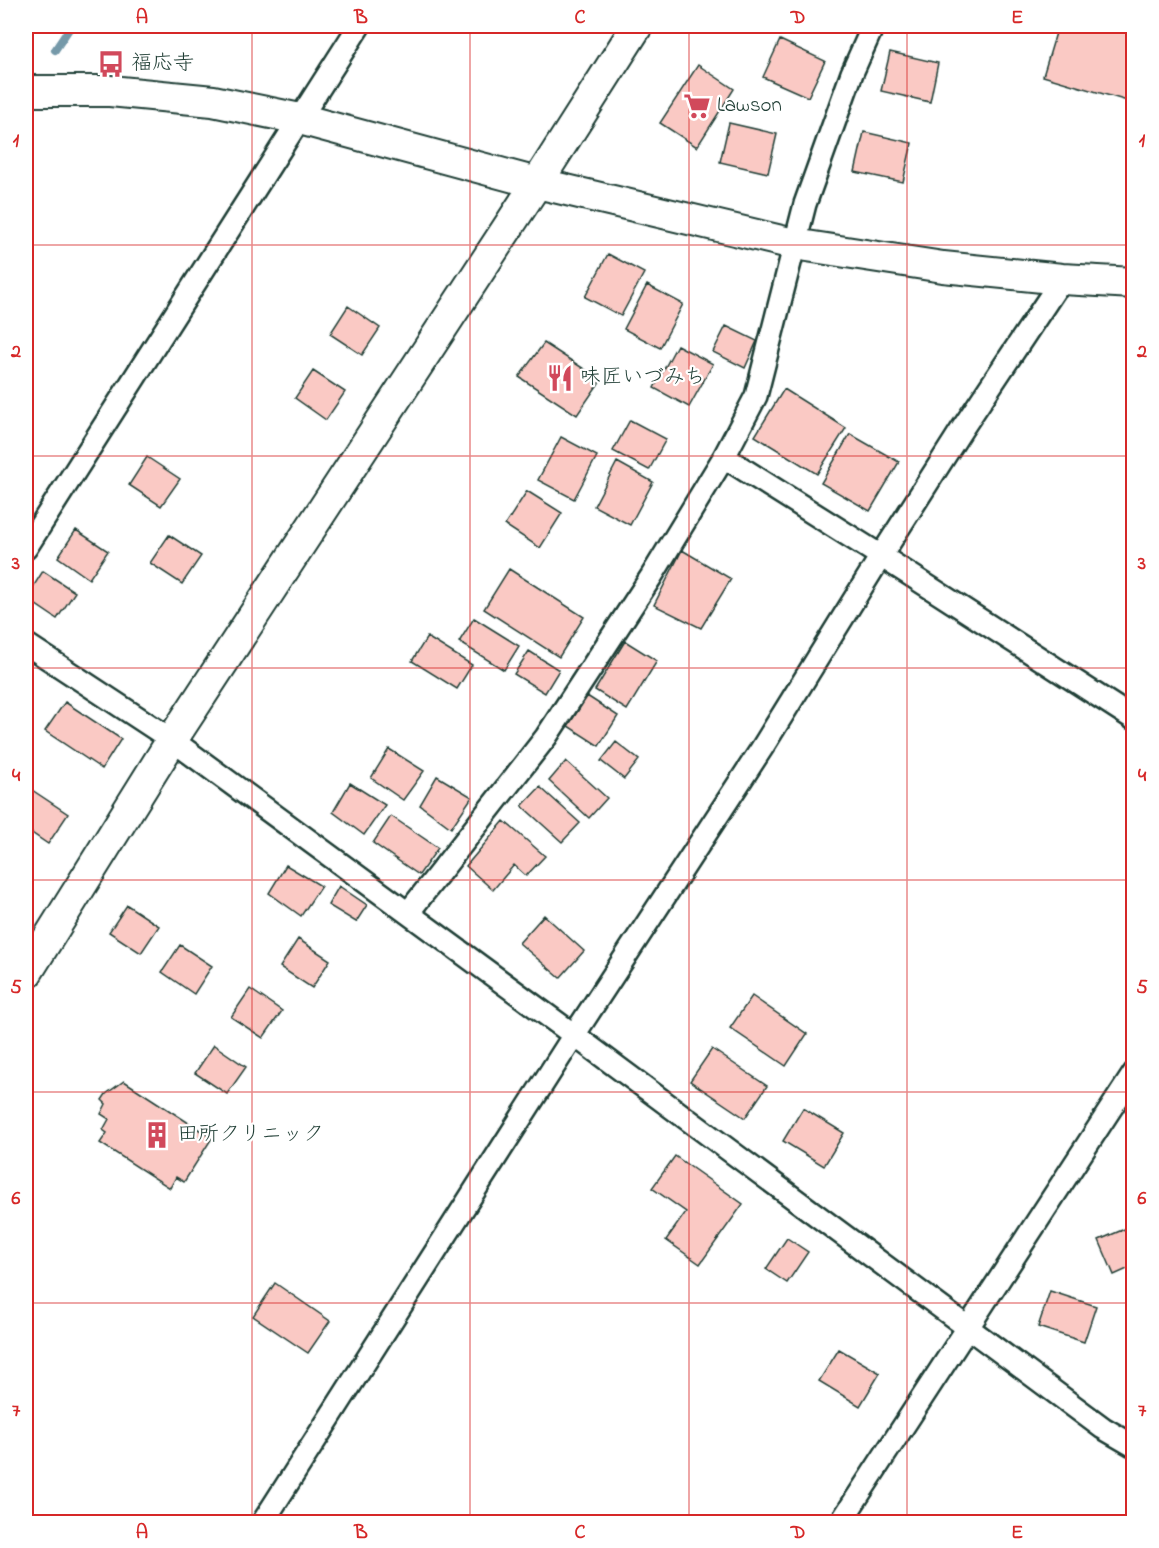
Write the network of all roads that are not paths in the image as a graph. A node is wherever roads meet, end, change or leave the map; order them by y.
1 (359, 26) edge
2 (638, 26) edge
3 (873, 26) edge
4 (26, 91) edge
5 (300, 119) junction
6 (537, 183) junction
7 (794, 244) junction
8 (1062, 279) junction
9 (1134, 283) edge
10 (724, 457) junction
11 (26, 549) edge
12 (881, 556) junction
13 (26, 644) edge
14 (1134, 719) edge
15 (172, 740) junction
16 (408, 913) junction
17 (26, 974) edge
18 (574, 1035) junction
19 (1134, 1072) edge
20 (968, 1327) junction
21 (1134, 1446) edge
22 (263, 1522) edge
23 (841, 1522) edge

1 - 5 street
2 - 6 street
3 - 7 street
4 - 5 street
5 - 6 street
5 - 11 street
6 - 7 street
6 - 15 street
7 - 8 street
7 - 10 street
8 - 9 street
8 - 12 street
10 - 12 street
10 - 16 street
12 - 14 street
12 - 18 street
13 - 15 street
15 - 16 street
15 - 17 street
16 - 18 street
18 - 20 street
18 - 22 street
19 - 20 street
20 - 21 street
20 - 23 street

